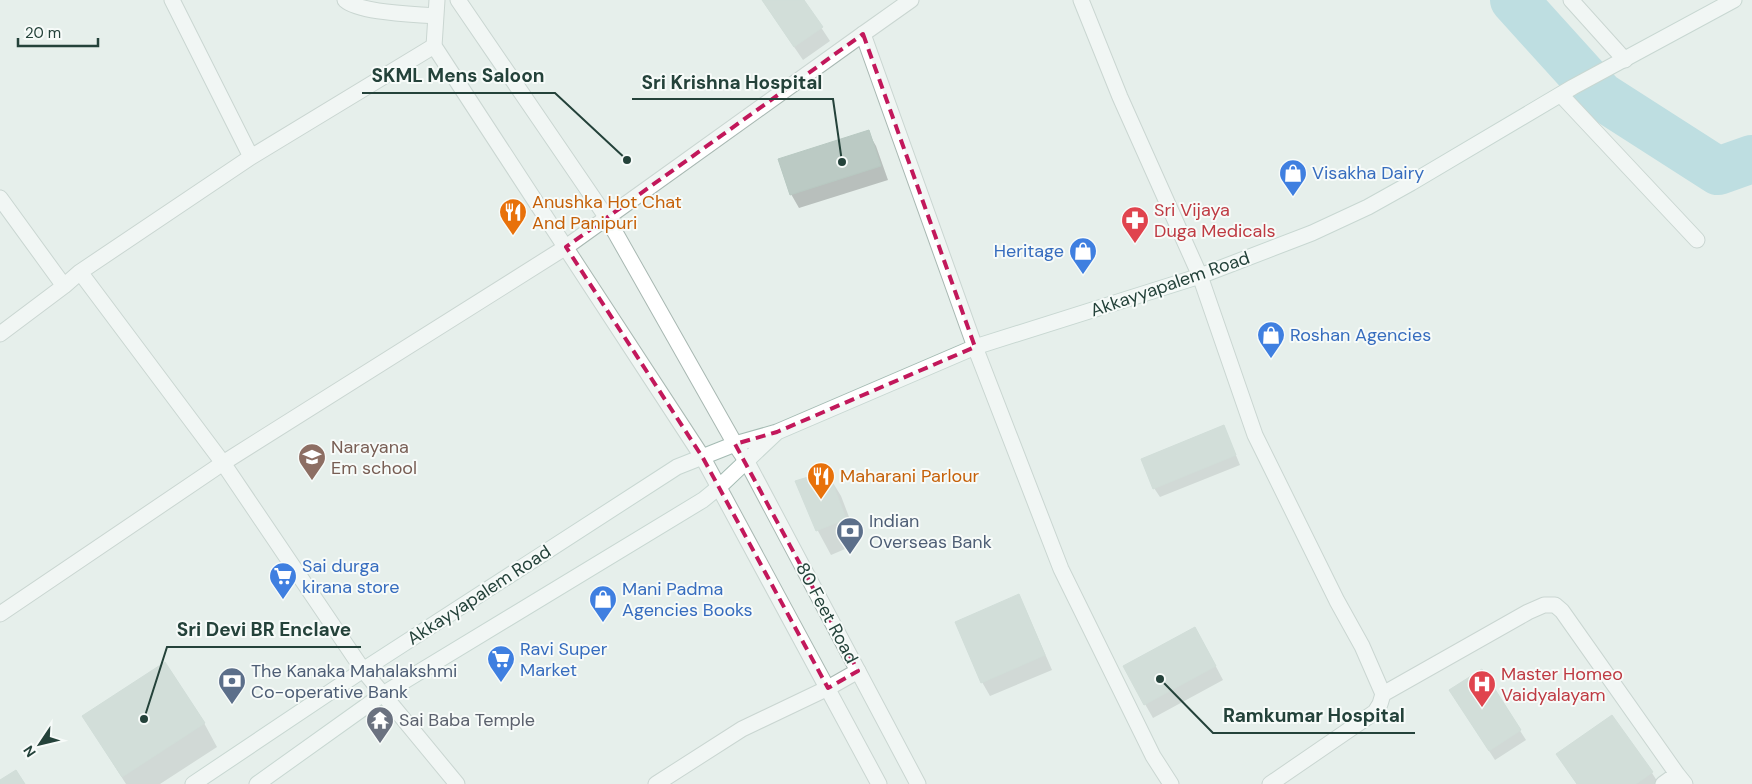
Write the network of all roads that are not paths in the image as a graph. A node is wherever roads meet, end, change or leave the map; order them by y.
1 (172, 0) edge
2 (345, 0) edge
3 (437, 0) edge
4 (458, 0) edge
5 (910, 0) edge
6 (1081, 0) edge
7 (1571, 0) edge
8 (1734, 0) edge
9 (435, 16) junction
10 (863, 34) junction
11 (434, 46) junction
12 (1620, 62) junction
13 (1567, 91) junction
14 (251, 157) junction
15 (0, 198) edge
16 (607, 218) junction
17 (1697, 240) dead end
18 (566, 247) junction
19 (80, 272) junction
20 (1200, 276) junction
21 (64, 286) junction
22 (0, 334) edge
23 (975, 347) junction
24 (777, 432) junction
25 (735, 444) junction
26 (703, 458) junction
27 (747, 462) junction
28 (223, 463) junction
29 (720, 487) junction
30 (0, 614) edge
31 (363, 670) junction
32 (858, 671) junction
33 (828, 688) junction
34 (383, 694) junction
35 (1383, 694) junction
36 (1681, 779) edge
37 (193, 784) edge
38 (257, 784) edge
39 (457, 784) edge
40 (656, 784) edge
41 (879, 784) edge
42 (918, 784) edge
43 (1171, 784) edge
44 (1270, 784) edge
45 (1662, 784) edge

1 - 14 street
2 - 9 street
3 - 9 street
4 - 16 street, 80 Feet Road
5 - 10 street
6 - 20 street
7 - 12 street
8 - 12 street, Akkayyapalem Road
9 - 11 street
10 - 16 street
10 - 23 street
11 - 14 street
11 - 18 street, 80 Feet Road
12 - 13 street, Akkayyapalem Road
13 - 17 street
13 - 20 street, Akkayyapalem Road
14 - 19 street
15 - 21 street
16 - 18 street
16 - 25 street, 80 Feet Road
18 - 26 street, 80 Feet Road
18 - 28 street
19 - 21 street
19 - 28 street
20 - 23 street, Akkayyapalem Road
20 - 35 street
21 - 22 street
23 - 24 street, Akkayyapalem Road
23 - 43 street
24 - 25 street, Akkayyapalem Road
24 - 27 street, Akkayyapalem Road
25 - 26 street, Akkayyapalem Road
25 - 27 street, 80 Feet Road
26 - 29 street, 80 Feet Road
26 - 31 street, Akkayyapalem Road
27 - 29 street, Akkayyapalem Road
27 - 32 street, 80 Feet Road
28 - 30 street
28 - 31 street
29 - 33 street, 80 Feet Road
29 - 34 street, Akkayyapalem Road
31 - 34 street
31 - 37 street, Akkayyapalem Road
32 - 33 street
32 - 42 street, 80 Feet Road
33 - 40 street
33 - 41 street, 80 Feet Road
34 - 38 street, Akkayyapalem Road
34 - 39 street
35 - 36 street
35 - 44 street
36 - 45 street

